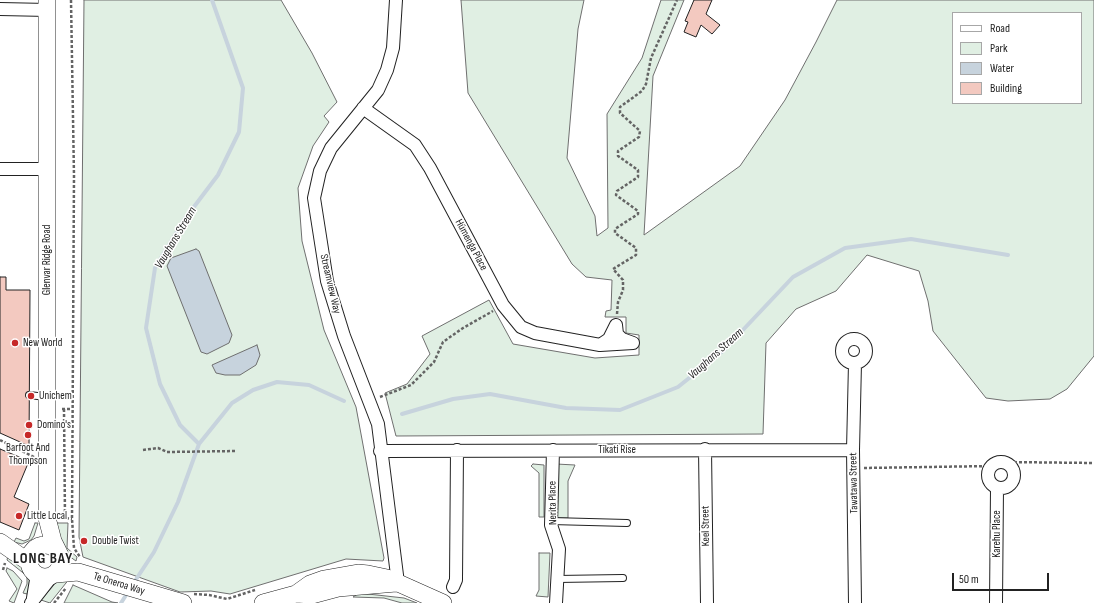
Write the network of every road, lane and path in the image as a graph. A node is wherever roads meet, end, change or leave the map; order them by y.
1 (71, 0) edge
2 (396, 0) edge
3 (677, 0) edge
4 (48, 5) edge
5 (0, 9) edge
6 (363, 108) junction
7 (0, 169) edge
8 (47, 169) junction
9 (503, 305) junction
10 (616, 324) junction
11 (600, 345) junction
12 (855, 363) dead end
13 (29, 395) dead end
14 (46, 397) junction
15 (370, 400) junction
16 (64, 409) dead end
17 (0, 440) edge
18 (705, 449) junction
19 (143, 450) dead end
20 (456, 450) junction
21 (553, 450) junction
22 (853, 450) junction
23 (237, 451) dead end
24 (380, 451) junction
25 (34, 457) dead end
26 (1004, 462) junction
27 (1094, 462) edge
28 (991, 466) junction
29 (854, 468) junction
30 (997, 488) junction
31 (72, 519) junction
32 (47, 520) junction
33 (551, 522) junction
34 (627, 523) dead end
35 (2, 544) edge
36 (35, 558) junction
37 (5, 563) dead end
38 (57, 565) junction
39 (3, 570) dead end
40 (77, 572) junction
41 (623, 578) dead end
42 (557, 579) junction
43 (398, 583) junction
44 (453, 587) dead end
45 (260, 596) edge
46 (183, 599) edge
47 (32, 601) edge
48 (54, 603) edge
49 (443, 603) edge
50 (556, 603) edge
51 (707, 603) edge
52 (855, 603) edge
53 (996, 603) edge

1 - 31 path
2 - 6 street, Streamview Way
3 - 10 path
4 - 5 street
4 - 8 street, Glenvar Ridge Road
6 - 9 street, Hūmenga Place
6 - 15 street, Streamview Way
7 - 8 street
8 - 14 street, Glenvar Ridge Road
9 - 11 street, Hūmenga Place
9 - 15 path
10 - 11 street
10 - 11 street, Hūmenga Place
12 - 22 street, Tawatawa Street
13 - 14 lane
14 - 32 street, Glenvar Ridge Road
15 - 24 street, Streamview Way
16 - 31 path
17 - 25 path
18 - 21 street, Tīkati Rise
18 - 22 street, Tīkati Rise
18 - 51 street, Keel Street
19 - 23 path
20 - 21 street, Tīkati Rise
20 - 24 street, Tīkati Rise
20 - 44 street
21 - 33 street, Nerita Place
22 - 29 street, Tawatawa Street
24 - 43 street, Streamview Way
26 - 27 path
26 - 28 street
26 - 30 street
28 - 29 path
28 - 30 street
29 - 52 street, Tawatawa Street
30 - 53 street, Karehu Place
31 - 40 path
32 - 36 street, Glenvar Ridge Road
32 - 38 street, Glenvar Ridge Road
33 - 34 lane
33 - 42 street, Nerita Place
35 - 36 street, Te Oneroa Way
36 - 38 street, Te Oneroa Way
36 - 38 street, Te Oneroa Way
36 - 47 street, Glenvar Ridge Road
37 - 39 path
38 - 40 street, Te Oneroa Way
38 - 47 street, Glenvar Ridge Road
40 - 46 street, Te Oneroa Way
40 - 48 path
41 - 42 lane
42 - 50 street, Nerita Place
43 - 45 street
43 - 49 street
45 - 46 path

